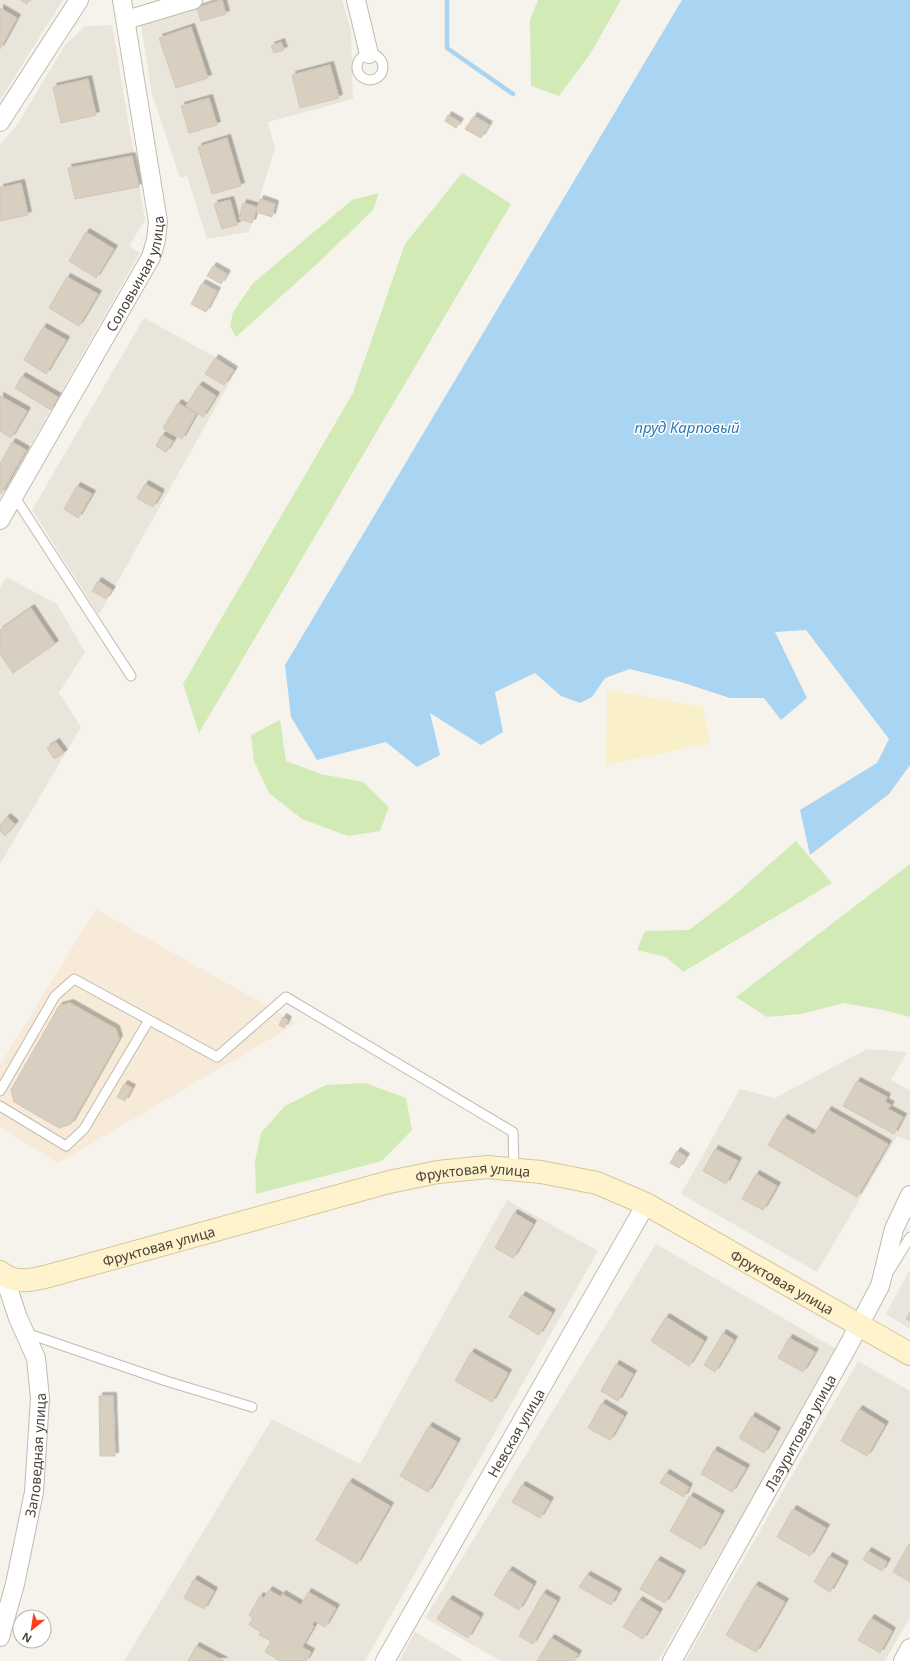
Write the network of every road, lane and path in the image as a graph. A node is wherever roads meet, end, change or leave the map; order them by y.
1 (79, 0) edge
2 (122, 0) edge
3 (193, 0) edge
4 (356, 0) edge
5 (126, 20) junction
6 (369, 54) dead end
7 (0, 122) edge
8 (14, 496) junction
9 (0, 520) edge
10 (131, 676) dead end
11 (148, 1020) junction
12 (0, 1091) edge
13 (0, 1106) edge
14 (514, 1170) junction
15 (910, 1195) edge
16 (646, 1204) junction
17 (910, 1237) edge
18 (2, 1274) edge
19 (880, 1286) junction
20 (859, 1324) junction
21 (24, 1332) junction
22 (910, 1354) edge
23 (252, 1407) dead end
24 (0, 1637) edge
25 (910, 1648) edge
26 (385, 1661) edge
27 (672, 1661) edge
28 (903, 1661) edge

1 - 7 street
2 - 5 street, Соловьиная улица
3 - 5 street
4 - 6 street
5 - 8 street, Соловьиная улица
8 - 9 street, Соловьиная улица
8 - 10 lane
11 - 12 lane
11 - 13 lane
11 - 14 lane
14 - 16 street, Фруктовая улица
14 - 18 street, Фруктовая улица
15 - 19 street, Лазуритовая улица
16 - 20 street, Фруктовая улица
16 - 26 street, Невская улица
17 - 19 lane
18 - 21 street, Заповедная улица
19 - 20 street, Лазуритовая улица
20 - 22 street, Фруктовая улица
20 - 27 street, Лазуритовая улица
21 - 23 lane
21 - 24 street, Заповедная улица
25 - 28 street

